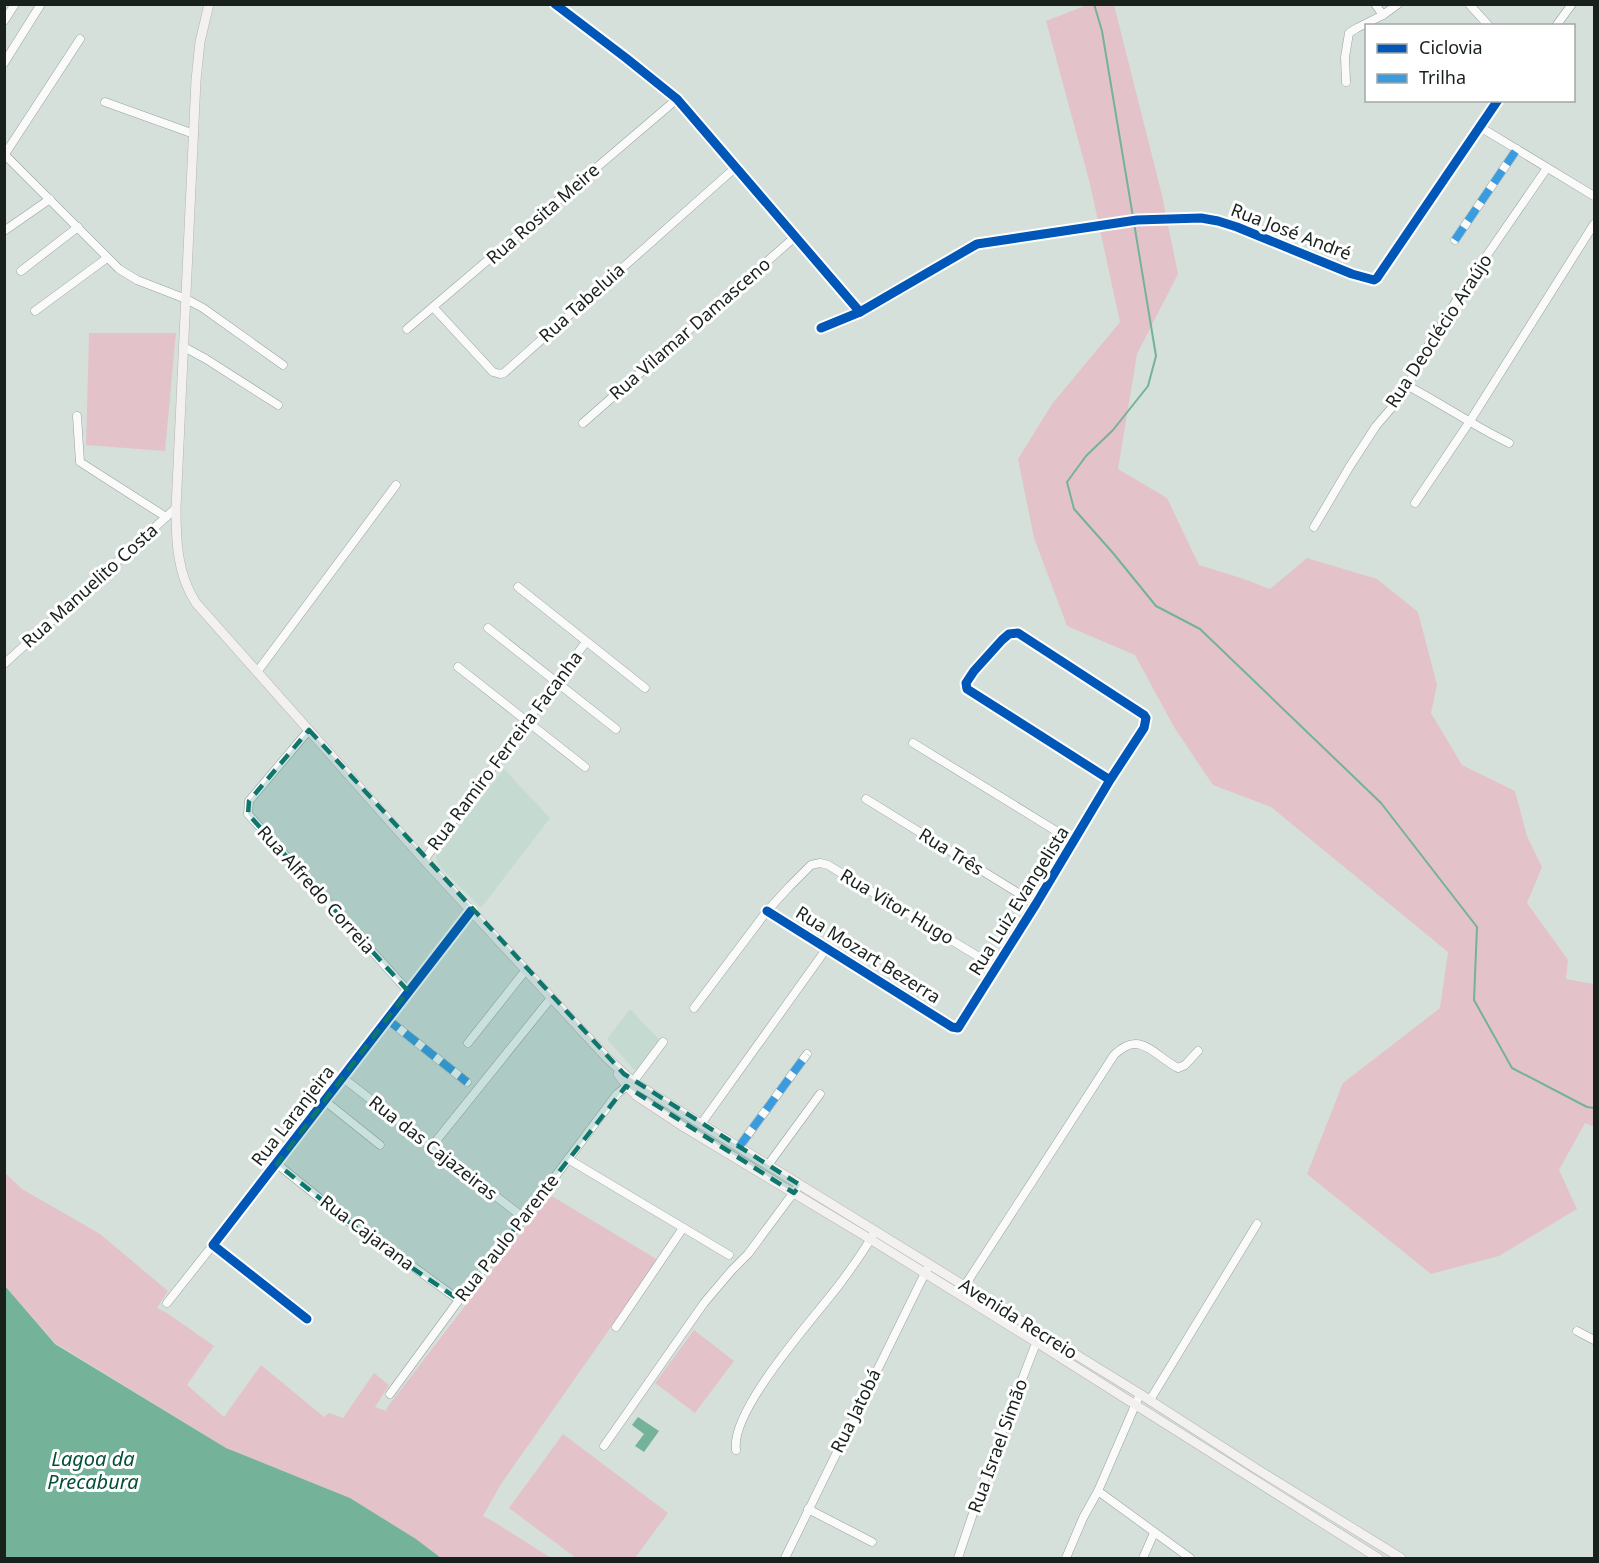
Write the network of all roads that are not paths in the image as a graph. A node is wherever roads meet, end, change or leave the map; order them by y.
1 (15, 4) edge
2 (41, 4) edge
3 (209, 4) edge
4 (1375, 4) edge
5 (1398, 4) edge
6 (1469, 4) edge
7 (1572, 4) edge
8 (560, 6) edge
9 (1383, 15) junction
10 (4, 21) edge
11 (1487, 24) edge
12 (1557, 24) edge
13 (80, 39) dead end
14 (4, 63) edge
15 (1346, 82) dead end
16 (678, 99) junction
17 (105, 102) dead end
18 (1497, 102) edge
19 (1480, 127) junction
20 (194, 134) junction
21 (1517, 150) junction
22 (4, 154) edge
23 (736, 167) junction
24 (1547, 168) junction
25 (1594, 196) edge
26 (50, 199) junction
27 (1594, 224) edge
28 (78, 227) junction
29 (4, 231) edge
30 (796, 236) junction
31 (1455, 240) dead end
32 (107, 258) junction
33 (21, 271) dead end
34 (186, 299) junction
35 (433, 307) junction
36 (35, 311) dead end
37 (860, 312) junction
38 (821, 328) dead end
39 (407, 329) dead end
40 (184, 347) junction
41 (283, 365) dead end
42 (1408, 386) junction
43 (278, 405) dead end
44 (77, 416) dead end
45 (1470, 421) junction
46 (583, 423) dead end
47 (1509, 443) dead end
48 (396, 485) dead end
49 (1415, 503) dead end
50 (176, 507) junction
51 (166, 517) junction
52 (1314, 527) dead end
53 (518, 587) dead end
54 (488, 627) dead end
55 (586, 642) junction
56 (4, 664) edge
57 (458, 667) dead end
58 (257, 672) junction
59 (557, 681) junction
60 (645, 688) dead end
61 (527, 722) junction
62 (616, 729) dead end
63 (309, 730) junction
64 (914, 743) dead end
65 (585, 767) dead end
66 (1109, 782) junction
67 (866, 799) dead end
68 (1074, 842) junction
69 (424, 860) junction
70 (1036, 904) junction
71 (471, 911) junction
72 (767, 911) junction
73 (827, 948) junction
74 (997, 968) junction
75 (525, 970) junction
76 (408, 991) junction
77 (551, 998) junction
78 (694, 1008) dead end
79 (387, 1019) junction
80 (952, 1027) joint
81 (468, 1042) dead end
82 (663, 1042) dead end
83 (1198, 1051) dead end
84 (807, 1054) dead end
85 (343, 1078) junction
86 (467, 1083) dead end
87 (630, 1084) junction
88 (820, 1094) dead end
89 (325, 1101) junction
90 (701, 1124) junction
91 (380, 1144) dead end
92 (432, 1146) junction
93 (739, 1147) junction
94 (568, 1159) junction
95 (277, 1164) junction
96 (768, 1165) junction
97 (796, 1189) junction
98 (524, 1218) junction
99 (1257, 1224) dead end
100 (683, 1227) junction
101 (873, 1235) junction
102 (213, 1245) junction
103 (729, 1255) dead end
104 (929, 1264) junction
105 (924, 1274) junction
106 (965, 1285) junction
107 (959, 1296) junction
108 (459, 1300) junction
109 (167, 1304) dead end
110 (308, 1319) dead end
111 (616, 1327) dead end
112 (1577, 1331) dead end
113 (1038, 1338) junction
114 (1594, 1340) edge
115 (390, 1394) dead end
116 (1140, 1394) junction
117 (1150, 1400) junction
118 (1134, 1404) junction
119 (604, 1446) dead end
120 (736, 1450) dead end
121 (1255, 1468) junction
122 (1249, 1477) junction
123 (1098, 1491) junction
124 (808, 1509) junction
125 (1154, 1533) junction
126 (873, 1542) dead end
127 (1380, 1545) junction
128 (785, 1558) edge
129 (958, 1558) edge
130 (1066, 1558) edge
131 (1143, 1558) edge
132 (1190, 1558) edge
133 (1374, 1558) edge
134 (1401, 1558) edge

1 - 10 street
2 - 14 street
3 - 20 main road
4 - 9 street
5 - 9 street
6 - 11 street
7 - 12 street
8 - 16 street
9 - 15 street
13 - 22 street
16 - 23 street
16 - 35 street, Rua Rosita Meire
17 - 20 street
18 - 19 street, Rua José André
19 - 21 street
19 - 37 street, Rua José André
20 - 34 main road
21 - 24 street
21 - 31 street
22 - 26 street
23 - 30 street
23 - 35 street, Rua Tabeluia
24 - 25 street
24 - 42 street, Rua Deoclécio Araújo
26 - 28 street
26 - 29 street
27 - 45 street
28 - 32 street
28 - 33 street
30 - 37 street
30 - 46 street, Rua Vilamar Damasceno
32 - 34 street
32 - 36 street
34 - 40 main road
34 - 41 street
35 - 39 street, Rua Rosita Meire
37 - 38 street, Rua José André
40 - 43 street
40 - 50 main road
42 - 45 street
42 - 52 street, Rua Deoclécio Araújo
44 - 51 street
45 - 47 street
45 - 49 street
48 - 58 street
50 - 51 street, Rua Manuelito Costa
50 - 58 main road
51 - 56 street, Rua Manuelito Costa
53 - 55 street
54 - 59 street
55 - 59 street, Rua Ramiro Ferreira Facanha
55 - 60 street
57 - 61 street
58 - 63 main road
59 - 61 street, Rua Ramiro Ferreira Facanha
59 - 62 street
61 - 65 street
61 - 69 street, Rua Ramiro Ferreira Facanha
63 - 69 main road
63 - 76 street, Rua Alfredo Correia
64 - 68 street
66 - 66 street, Rua Luiz Evangelista
66 - 68 street, Rua Luiz Evangelista
67 - 70 street, Rua Três
68 - 70 street, Rua Luiz Evangelista
69 - 71 main road
70 - 74 street, Rua Luiz Evangelista
71 - 75 main road
71 - 76 street, Rua Laranjeira
72 - 73 street, Rua Mozart Bezerra
72 - 74 street, Rua Vitor Hugo
72 - 78 street
73 - 80 street, Rua Mozart Bezerra
73 - 90 street
74 - 80 street, Rua Luiz Evangelista
75 - 77 main road
75 - 81 street
76 - 79 street, Rua Laranjeira
77 - 87 main road
77 - 92 street
79 - 85 street, Rua Laranjeira
79 - 86 street
82 - 87 street, Rua Paulo Parente
83 - 106 street
84 - 93 street
85 - 89 street, Rua Laranjeira
85 - 92 street, Rua das Cajazeiras
87 - 90 main road, Avenida Recreio
87 - 94 street, Rua Paulo Parente
87 - 97 main road, Avenida Recreio
88 - 96 street
89 - 91 street
89 - 95 street, Rua Laranjeira
90 - 93 main road, Avenida Recreio
92 - 98 street, Rua das Cajazeiras
93 - 96 main road, Avenida Recreio
94 - 98 street, Rua Paulo Parente
94 - 100 street
95 - 102 street, Rua Laranjeira
95 - 108 street, Rua Cajarana
96 - 97 main road, Avenida Recreio
97 - 101 main road, Avenida Recreio
97 - 119 street
98 - 108 street, Rua Paulo Parente
99 - 117 street
100 - 103 street
100 - 111 street
101 - 104 main road, Avenida Recreio
101 - 105 main road, Avenida Recreio
101 - 120 street
102 - 109 street, Rua Laranjeira
102 - 110 street
104 - 105 street, Rua Jatobá
104 - 106 main road, Avenida Recreio
105 - 107 main road, Avenida Recreio
105 - 124 street, Rua Jatobá
106 - 107 street
106 - 113 main road, Avenida Recreio
107 - 113 main road, Avenida Recreio
108 - 115 street, Rua Paulo Parente
112 - 114 street
113 - 116 main road, Avenida Recreio
113 - 118 main road, Avenida Recreio
113 - 129 street, Rua Israel Simão
116 - 117 main road, Avenida Recreio
116 - 118 street
117 - 121 main road, Avenida Recreio
118 - 122 main road, Avenida Recreio
118 - 123 street
121 - 122 main road
121 - 127 main road, Avenida Recreio
122 - 133 main road, Avenida Recreio
123 - 125 street
123 - 130 street
124 - 126 street
124 - 128 street, Rua Jatobá
125 - 131 street
125 - 132 street
127 - 133 street
127 - 134 main road, Avenida Recreio

